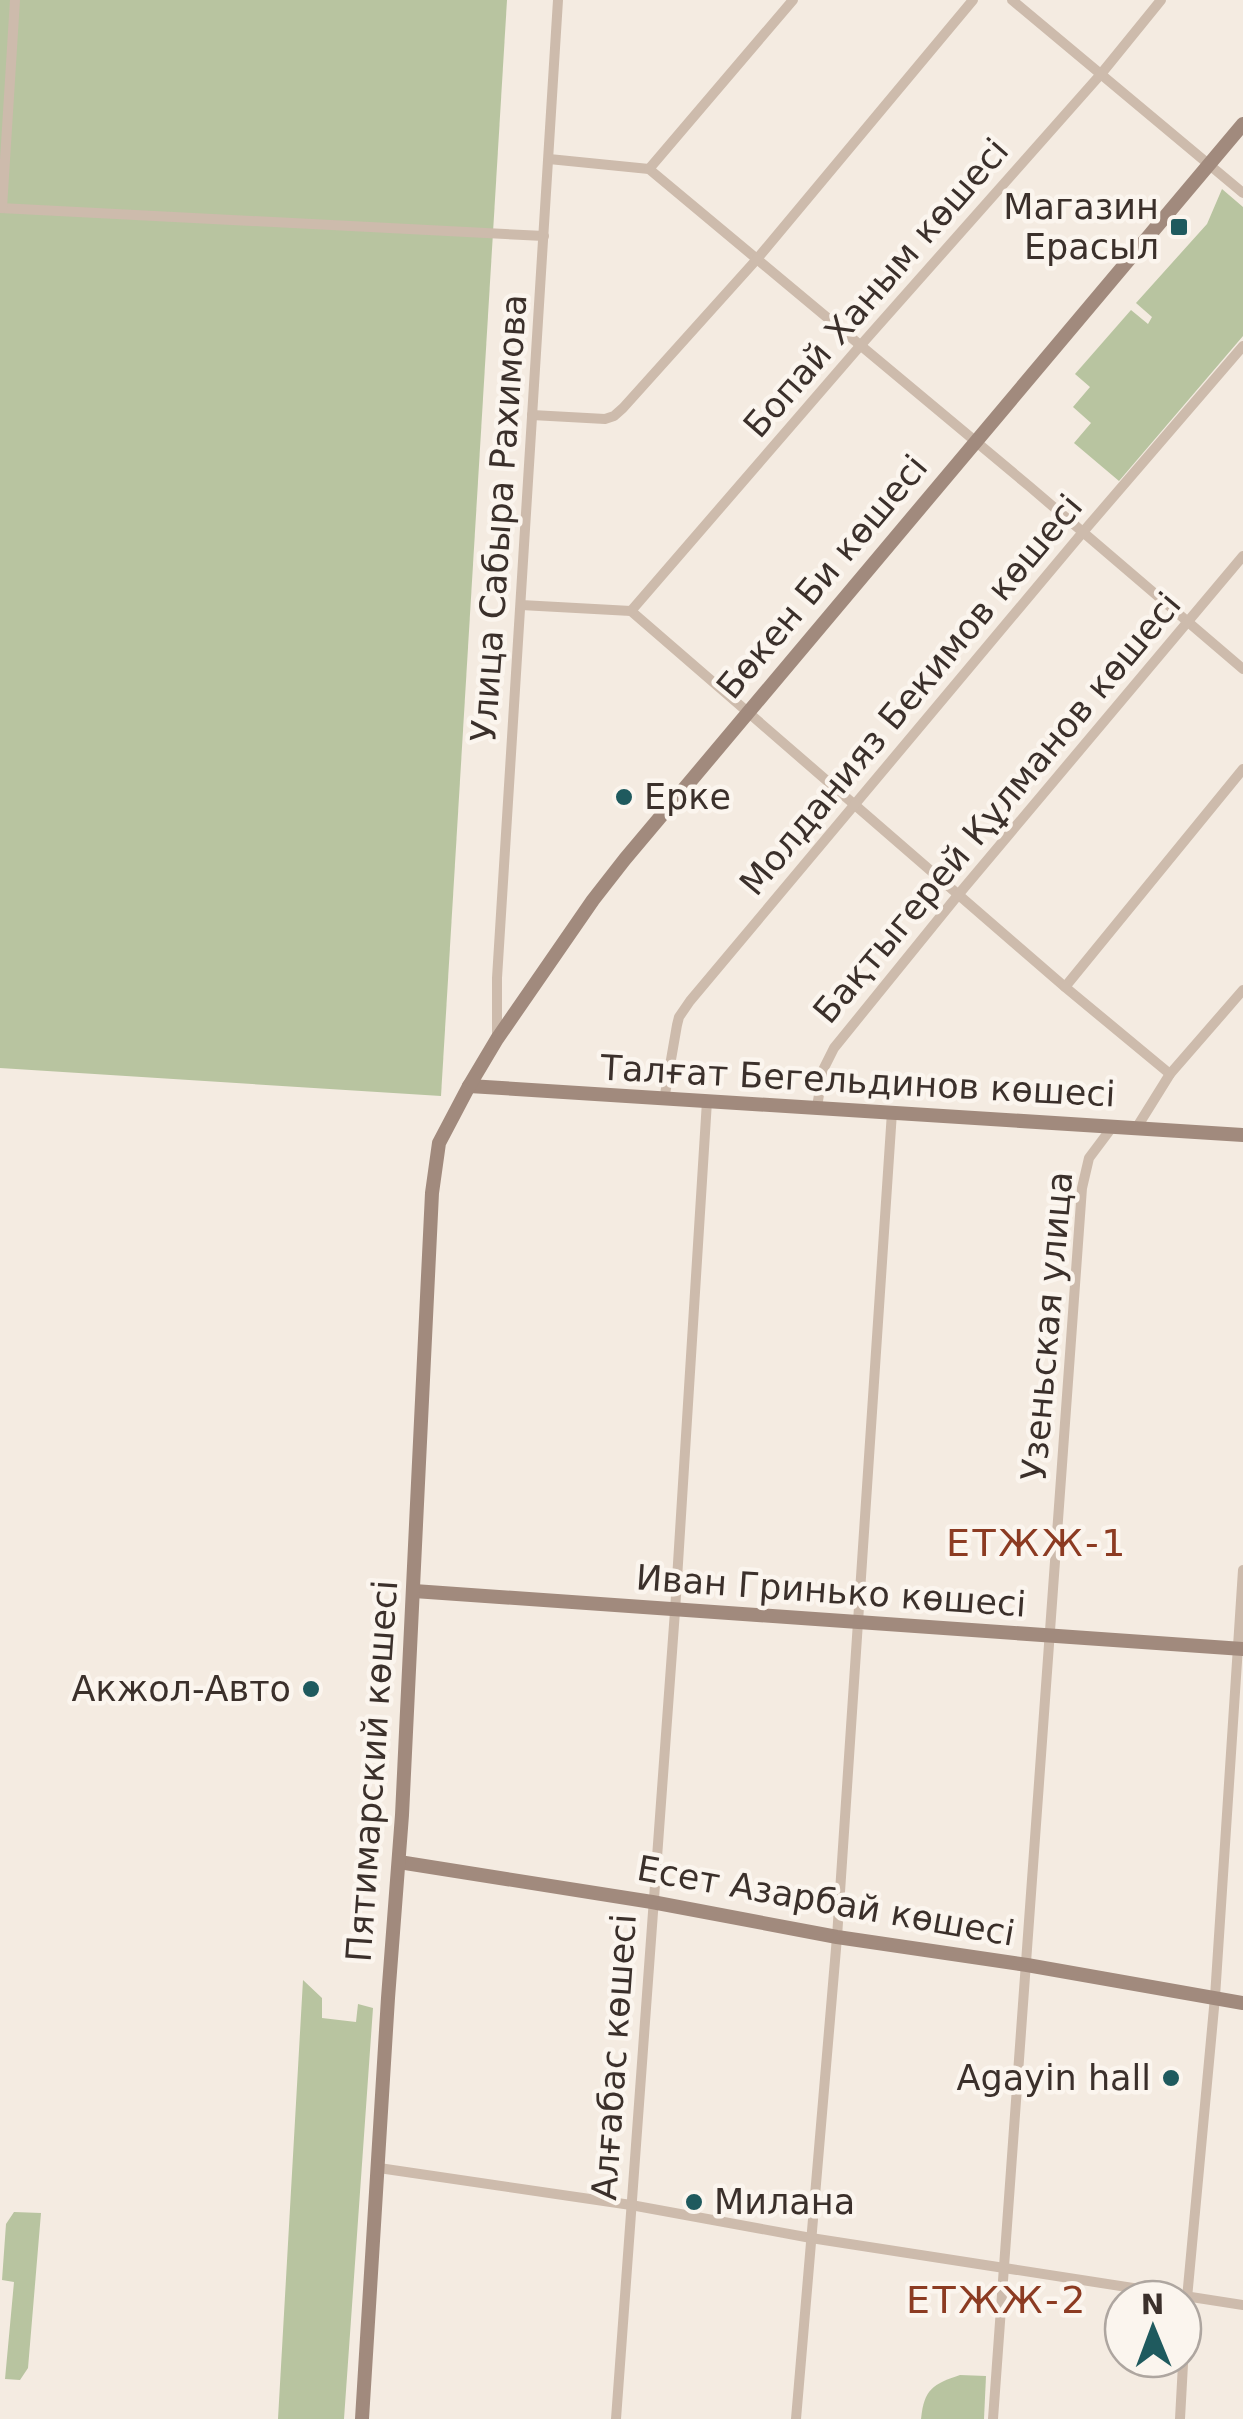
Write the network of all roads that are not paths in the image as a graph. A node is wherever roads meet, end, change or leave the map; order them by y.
1 (15, 0) edge
2 (558, 0) edge
3 (793, 0) edge
4 (973, 0) edge
5 (1012, 0) edge
6 (1161, 0) edge
7 (1101, 74) junction
8 (1243, 124) edge
9 (549, 159) junction
10 (1210, 164) junction
11 (649, 169) junction
12 (1243, 193) edge
13 (1, 208) edge
14 (544, 236) junction
15 (757, 259) junction
16 (860, 346) junction
17 (1243, 346) edge
18 (532, 415) junction
19 (976, 444) junction
20 (1083, 532) junction
21 (1243, 556) edge
22 (521, 605) junction
23 (631, 611) junction
24 (1187, 621) junction
25 (1243, 670) edge
26 (746, 713) junction
27 (1243, 770) edge
28 (854, 804) junction
29 (958, 895) junction
30 (1066, 987) junction
31 (1243, 990) edge
32 (497, 1039) junction
33 (1170, 1074) junction
34 (469, 1086) junction
35 (664, 1100) junction
36 (707, 1101) junction
37 (818, 1107) junction
38 (892, 1112) junction
39 (1113, 1126) junction
40 (1137, 1127) junction
41 (1243, 1135) edge
42 (1243, 1570) edge
43 (414, 1592) junction
44 (675, 1611) junction
45 (858, 1624) junction
46 (1049, 1637) junction
47 (1240, 1649) edge
48 (399, 1862) junction
49 (652, 1902) junction
50 (837, 1937) junction
51 (1027, 1965) junction
52 (1215, 1997) junction
53 (1243, 2003) edge
54 (378, 2168) junction
55 (632, 2205) junction
56 (811, 2238) junction
57 (1004, 2269) junction
58 (1189, 2279) edge
59 (1103, 2284) edge
60 (1203, 2299) edge
61 (1243, 2305) edge
62 (1182, 2379) edge
63 (362, 2419) edge
64 (616, 2419) edge
65 (796, 2419) edge
66 (993, 2419) edge
67 (1180, 2419) edge

1 - 13 street
2 - 9 street, Улица Сабыра Рахимова
3 - 11 street
4 - 15 street
5 - 7 street
6 - 7 street, Бопай Ханым көшесі
7 - 10 street
7 - 16 street, Бопай Ханым көшесі
8 - 10 street, Бөкен Би көшесі
9 - 11 street
9 - 14 street, Улица Сабыра Рахимова
10 - 12 street
10 - 19 street, Бөкен Би көшесі
11 - 15 street
13 - 14 street
14 - 18 street, Улица Сабыра Рахимова
15 - 16 street
15 - 18 street
16 - 19 street
16 - 23 street, Бопай Ханым көшесі
17 - 20 street, Молданияз Бекимов көшесі
18 - 22 street, Улица Сабыра Рахимова
19 - 20 street
19 - 26 street, Бөкен Би көшесі
20 - 24 street
20 - 28 street, Молданияз Бекимов көшесі
21 - 24 street, Бақтыгерей Құлманов көшесі
22 - 23 street
22 - 32 street, Улица Сабыра Рахимова
23 - 26 street
24 - 25 street
24 - 29 street, Бақтыгерей Құлманов көшесі
26 - 28 street
26 - 32 street, Бөкен Би көшесі
27 - 30 street
28 - 29 street
28 - 35 street, Молданияз Бекимов көшесі
29 - 30 street
29 - 37 street, Бақтыгерей Құлманов көшесі
30 - 33 street
31 - 33 street
32 - 34 street, Бөкен Би көшесі
33 - 40 street
34 - 35 street, Талғат Бегельдинов көшесі
34 - 43 street, Пятимарский көшесі
35 - 36 street, Талғат Бегельдинов көшесі
36 - 37 street, Талғат Бегельдинов көшесі
36 - 44 street, Алғабас көшесі
37 - 38 street, Талғат Бегельдинов көшесі
38 - 39 street, Талғат Бегельдинов көшесі
38 - 45 street
39 - 40 street, Талғат Бегельдинов көшесі
39 - 46 street, Узеньская улица
40 - 41 street, Талғат Бегельдинов көшесі
42 - 47 street
43 - 44 street, Иван Гринько көшесі
43 - 48 street, Пятимарский көшесі
44 - 45 street, Иван Гринько көшесі
44 - 49 street, Алғабас көшесі
45 - 46 street, Иван Гринько көшесі
45 - 50 street
46 - 47 street, Иван Гринько көшесі
46 - 51 street, Узеньская улица
47 - 52 street
48 - 49 street, Есет Азарбай көшесі
48 - 54 street, Пятимарский көшесі
49 - 50 street, Есет Азарбай көшесі
49 - 55 street, Алғабас көшесі
50 - 51 street, Есет Азарбай көшесі
50 - 56 street
51 - 52 street, Есет Азарбай көшесі
51 - 57 street, Узеньская улица
52 - 53 street, Есет Азарбай көшесі
52 - 58 street
54 - 55 street
54 - 63 street, Пятимарский көшесі
55 - 56 street
55 - 64 street, Алғабас көшесі
56 - 57 street
56 - 65 street
57 - 59 street
57 - 66 street, Узеньская улица
60 - 61 street
62 - 67 street

